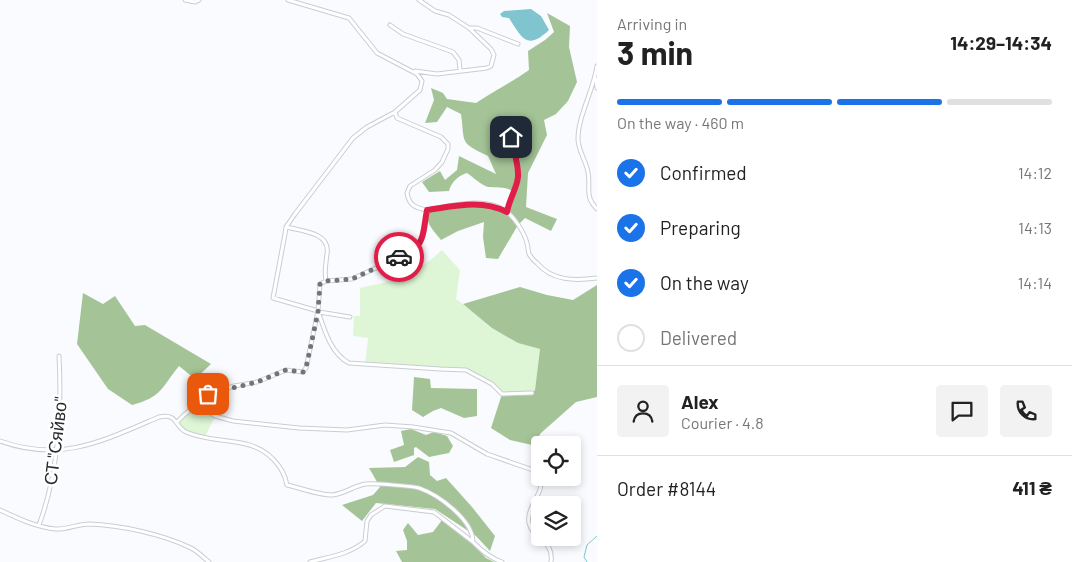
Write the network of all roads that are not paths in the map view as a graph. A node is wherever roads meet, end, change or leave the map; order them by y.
1 (185, 0) edge
2 (199, 0) edge
3 (288, 0) edge
4 (419, 0) edge
5 (390, 25) dead end
6 (469, 28) junction
7 (518, 44) dead end
8 (597, 66) edge
9 (460, 70) junction
10 (412, 71) junction
11 (596, 76) junction
12 (597, 88) edge
13 (395, 112) junction
14 (511, 137) dead end
15 (597, 209) edge
16 (427, 210) junction
17 (507, 212) junction
18 (286, 228) junction
19 (597, 278) edge
20 (326, 281) junction
21 (318, 312) junction
22 (350, 317) dead end
23 (59, 356) dead end
24 (532, 393) dead end
25 (198, 404) junction
26 (177, 422) junction
27 (0, 441) edge
28 (57, 451) junction
29 (531, 469) edge
30 (541, 486) edge
31 (0, 510) edge
32 (39, 525) junction
33 (473, 542) junction
34 (209, 562) edge
35 (310, 562) edge
36 (502, 562) edge
37 (551, 562) edge

1 - 2 street
3 - 10 street
4 - 6 street
5 - 9 street
6 - 7 street
6 - 9 street
8 - 11 street
9 - 10 street
10 - 13 street
11 - 12 street
11 - 15 street
13 - 16 street
13 - 18 street
14 - 17 street
16 - 17 street
16 - 20 street
17 - 19 street
18 - 20 street
18 - 21 street
20 - 21 street
21 - 22 street
21 - 24 street
21 - 25 street
23 - 28 street, СТ "Сяйво"
25 - 26 street
25 - 29 street
26 - 28 street
26 - 33 street
27 - 28 street
28 - 32 street, СТ "Сяйво"
30 - 37 street
31 - 32 street
32 - 34 street
33 - 35 street
33 - 36 street

